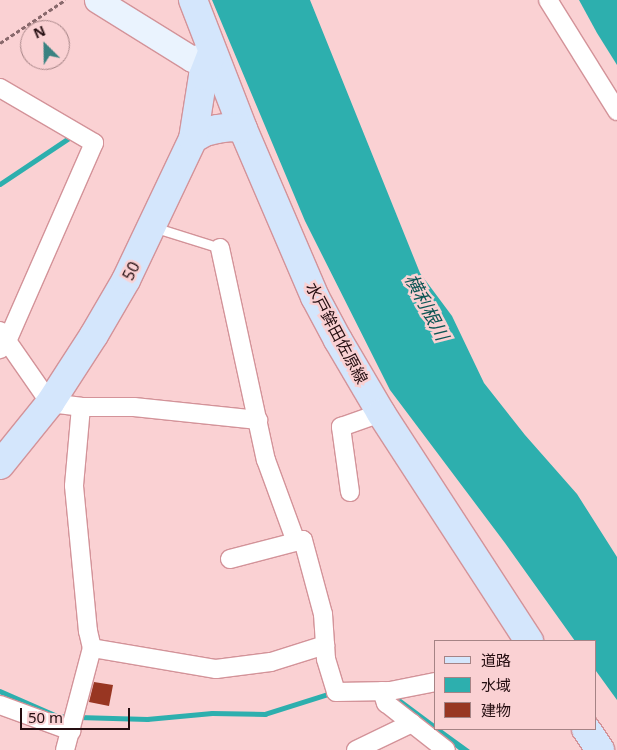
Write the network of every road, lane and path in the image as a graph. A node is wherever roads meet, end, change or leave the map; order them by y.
1 (65, 0) edge
2 (97, 0) edge
3 (193, 0) edge
4 (548, 0) edge
5 (0, 43) edge
6 (212, 53) junction
7 (0, 88) edge
8 (617, 111) edge
9 (243, 129) junction
10 (193, 139) junction
11 (153, 227) junction
12 (220, 248) joint
13 (2, 340) edge
14 (50, 403) junction
15 (81, 408) junction
16 (381, 412) junction
17 (258, 420) junction
18 (0, 465) edge
19 (350, 492) dead end
20 (296, 542) junction
21 (230, 559) dead end
22 (528, 640) edge
23 (325, 645) junction
24 (92, 648) junction
25 (434, 682) edge
26 (382, 691) junction
27 (0, 705) edge
28 (412, 723) junction
29 (71, 730) junction
30 (587, 730) edge
31 (66, 750) edge
32 (356, 750) edge
33 (446, 750) edge
34 (600, 750) edge

1 - 5 path
2 - 6 street
3 - 6 main road, 水戸鉾田佐原線
4 - 8 street
6 - 9 main road, 水戸鉾田佐原線
6 - 10 main road, 50
7 - 13 street
9 - 10 main road
9 - 16 main road, 水戸鉾田佐原線
10 - 11 main road, 50
11 - 12 lane
11 - 14 main road, 50
12 - 17 street
13 - 14 street
14 - 15 street
14 - 18 main road, 50
15 - 17 street
15 - 24 street
16 - 19 street
16 - 22 main road, 水戸鉾田佐原線
17 - 20 street
20 - 21 street
20 - 23 street
23 - 24 street
23 - 26 street
24 - 29 street
25 - 26 street
26 - 28 street
27 - 29 street
28 - 32 street
28 - 33 street
29 - 31 street
30 - 34 main road

